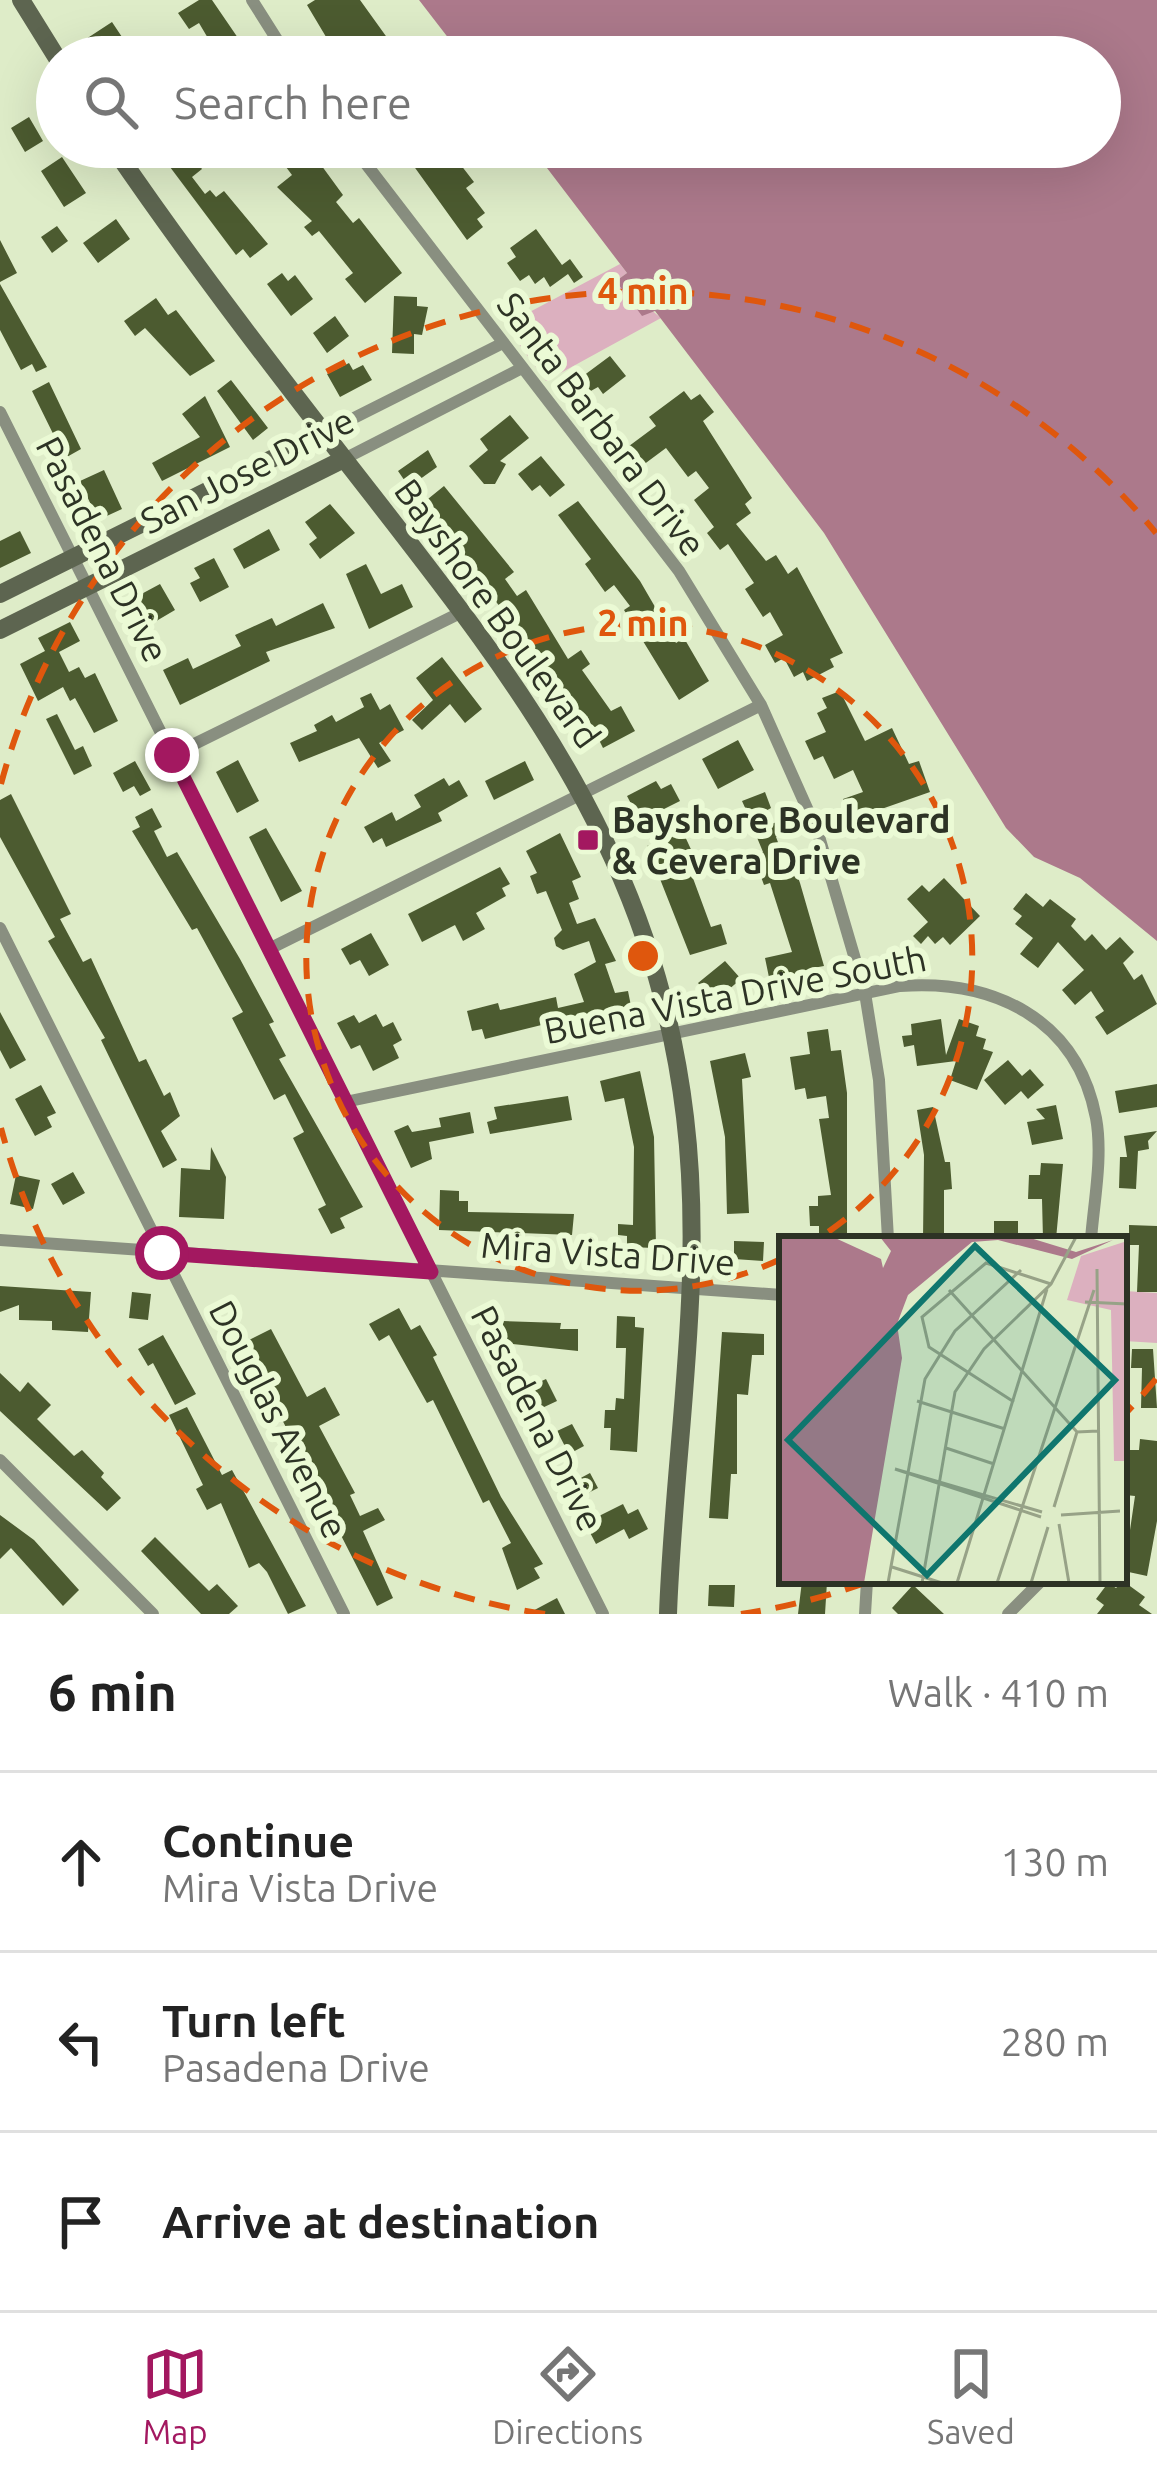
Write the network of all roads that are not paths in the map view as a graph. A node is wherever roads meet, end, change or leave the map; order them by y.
1 (21, 0) edge
2 (253, 0) edge
3 (43, 36) edge
4 (275, 36) edge
5 (128, 168) edge
6 (369, 168) edge
7 (503, 344) junction
8 (522, 368) junction
9 (0, 412) edge
10 (324, 433) junction
11 (344, 459) junction
12 (74, 558) junction
13 (88, 586) junction
14 (0, 594) edge
15 (462, 612) junction
16 (0, 630) edge
17 (761, 705) junction
18 (172, 755) junction
19 (584, 793) junction
20 (0, 928) edge
21 (271, 948) junction
22 (865, 993) junction
23 (672, 1034) junction
24 (345, 1102) junction
25 (888, 1236) edge
26 (1091, 1236) edge
27 (0, 1240) edge
28 (162, 1253) junction
29 (431, 1272) junction
30 (689, 1289) junction
31 (779, 1295) edge
32 (0, 1460) edge
33 (867, 1584) edge
34 (1038, 1584) edge
35 (153, 1614) edge
36 (344, 1614) edge
37 (602, 1614) edge
38 (668, 1614) edge
39 (865, 1614) edge
40 (1008, 1614) edge

1 - 3 main road
2 - 4 street
5 - 10 main road, Bayshore Boulevard
6 - 7 street, Santa Barbara Drive
7 - 8 street, Santa Barbara Drive
7 - 10 street, San Jose Drive
8 - 11 street, San Jose Drive
8 - 17 street, Santa Barbara Drive
9 - 12 street, Pasadena Drive
10 - 11 main road, Bayshore Boulevard
10 - 12 main road, San Jose Drive
11 - 13 main road, San Jose Drive
11 - 15 main road, Bayshore Boulevard
12 - 13 street, Pasadena Drive
12 - 14 main road, San Jose Drive
13 - 16 main road, San Jose Drive
13 - 18 street, Pasadena Drive
15 - 18 street
15 - 19 main road, Bayshore Boulevard
17 - 19 street
17 - 22 street, Santa Barbara Drive
18 - 21 street, Pasadena Drive
19 - 21 street
19 - 23 main road, Bayshore Boulevard
20 - 28 street, Douglas Avenue
21 - 24 street, Pasadena Drive
22 - 23 street, Buena Vista Drive South
22 - 25 street, Santa Barbara Drive
22 - 26 street, Buena Vista Drive South
23 - 24 street, Buena Vista Drive South
23 - 30 main road, Bayshore Boulevard
24 - 29 street, Pasadena Drive
27 - 28 street, Mira Vista Drive
28 - 29 street, Mira Vista Drive
28 - 36 street, Douglas Avenue
29 - 30 street, Mira Vista Drive
29 - 37 street, Pasadena Drive
30 - 31 street, Mira Vista Drive
30 - 38 main road, Bayshore Boulevard
32 - 35 street
33 - 39 street
34 - 40 street

